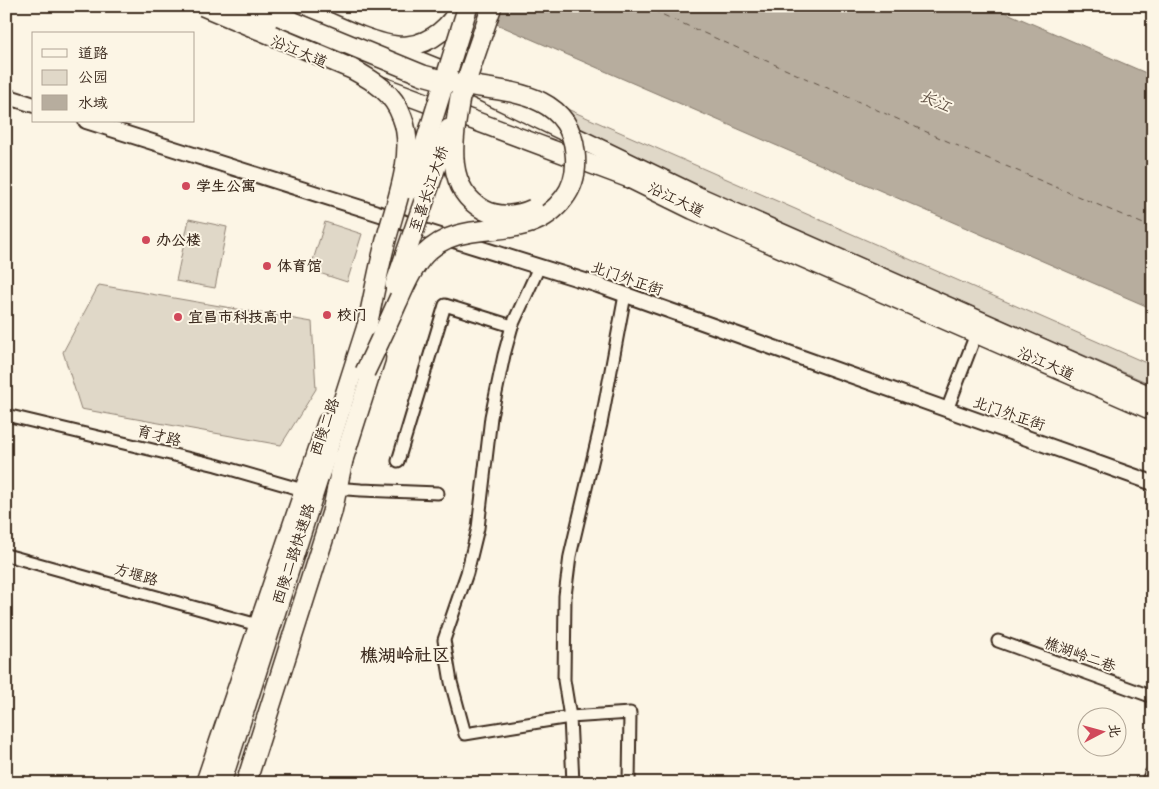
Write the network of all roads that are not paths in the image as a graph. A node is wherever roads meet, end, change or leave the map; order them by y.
1 (192, 6) edge
2 (204, 6) edge
3 (227, 6) edge
4 (255, 6) edge
5 (280, 6) edge
6 (293, 6) edge
7 (461, 6) edge
8 (468, 6) edge
9 (492, 6) edge
10 (442, 70) junction
11 (463, 91) junction
12 (6, 96) edge
13 (32, 104) edge
14 (432, 106) junction
15 (458, 116) junction
16 (89, 122) edge
17 (396, 219) junction
18 (418, 230) junction
19 (539, 268) junction
20 (626, 295) junction
21 (367, 326) junction
22 (512, 326) junction
23 (976, 334) junction
24 (366, 372) junction
25 (1153, 396) edge
26 (947, 410) junction
27 (1153, 411) edge
28 (6, 414) edge
29 (343, 460) joint
30 (398, 461) dead end
31 (1153, 482) edge
32 (335, 488) junction
33 (303, 490) junction
34 (438, 493) dead end
35 (6, 555) edge
36 (258, 625) junction
37 (998, 641) dead end
38 (1153, 697) edge
39 (570, 717) junction
40 (1153, 774) edge
41 (204, 783) edge
42 (221, 783) edge
43 (228, 783) edge
44 (236, 783) edge
45 (246, 783) edge
46 (573, 783) edge
47 (629, 783) edge
48 (1149, 783) edge

1 - 14 main road, 沿江大道
2 - 21 highway, bridge
3 - 11 highway, bridge
4 - 24 highway, bridge
5 - 10 main road, 沿江大道
6 - 7 highway
8 - 21 highway, 至喜长江大桥, bridge
9 - 11 highway, 至喜长江大桥, bridge
10 - 11 main road, 沿江大道
10 - 14 main road, 西陵二路
11 - 15 main road, 西陵二路
11 - 24 highway, 至喜长江大桥, bridge
11 - 25 main road, 沿江大道
12 - 13 street
14 - 15 main road, 沿江大道
14 - 17 main road, 西陵二路
15 - 18 main road, 西陵二路
15 - 23 main road, 沿江大道
16 - 17 street, 北门外正街
17 - 18 street, 北门外正街
17 - 33 main road, 西陵二路
18 - 19 street, 北门外正街
18 - 29 main road, 西陵二路
19 - 20 street, 北门外正街
19 - 22 street
20 - 26 street, 北门外正街
20 - 39 street
21 - 42 highway, 西陵二路快速路
22 - 30 street
22 - 39 street
23 - 26 street
23 - 27 main road, 沿江大道
24 - 43 highway, 西陵二路快速路
26 - 31 street, 北门外正街
28 - 33 street, 育才路
29 - 32 highway
32 - 34 street
32 - 44 main road
32 - 45 highway
33 - 36 main road, 西陵二路
35 - 36 street, 方堰路
36 - 41 main road, 西陵二路
37 - 38 street, 樵湖岭二巷
39 - 46 street
39 - 47 street
40 - 48 main road

